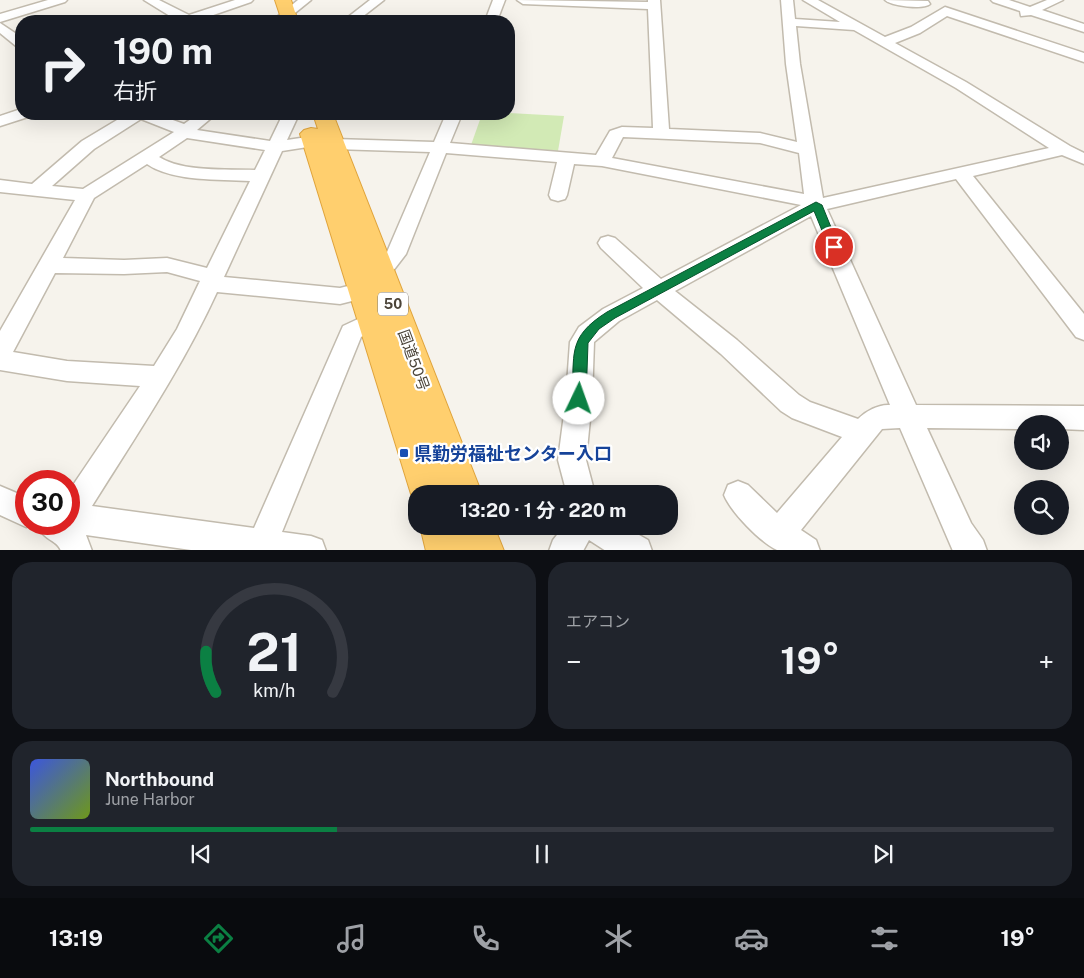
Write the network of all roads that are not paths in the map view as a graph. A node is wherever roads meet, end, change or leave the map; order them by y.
1 (61, 0) edge
2 (150, 0) edge
3 (247, 0) edge
4 (268, 0) edge
5 (305, 0) edge
6 (378, 0) edge
7 (499, 0) edge
8 (524, 0) edge
9 (787, 0) edge
10 (809, 0) edge
11 (891, 0) edge
12 (997, 0) edge
13 (1057, 0) edge
14 (618, 2) edge
15 (654, 3) edge
16 (924, 4) dead end
17 (944, 5) edge
18 (1028, 11) junction
19 (177, 15) edge
20 (205, 15) edge
21 (281, 15) edge
22 (283, 15) edge
23 (358, 15) edge
24 (493, 15) edge
25 (0, 18) edge
26 (789, 22) junction
27 (854, 26) junction
28 (0, 27) edge
29 (1082, 27) edge
30 (997, 28) junction
31 (15, 38) edge
32 (885, 43) junction
33 (1084, 58) edge
34 (15, 117) edge
35 (130, 120) edge
36 (155, 120) edge
37 (201, 120) edge
38 (288, 120) edge
39 (309, 120) edge
40 (323, 120) edge
41 (452, 120) edge
42 (0, 122) edge
43 (186, 132) junction
44 (660, 133) junction
45 (324, 142) junction
46 (275, 147) junction
47 (440, 149) junction
48 (807, 150) junction
49 (1064, 150) junction
50 (148, 157) junction
51 (567, 158) junction
52 (1084, 159) edge
53 (602, 161) junction
54 (959, 173) junction
55 (261, 176) junction
56 (0, 186) edge
57 (35, 191) junction
58 (87, 195) junction
59 (558, 195) dead end
60 (816, 205) junction
61 (608, 243) dead end
62 (48, 264) junction
63 (212, 280) junction
64 (371, 280) junction
65 (660, 290) junction
66 (373, 321) junction
67 (1084, 332) edge
68 (3, 343) edge
69 (0, 360) edge
70 (160, 377) junction
71 (908, 416) junction
72 (1084, 418) edge
73 (861, 434) junction
74 (425, 485) edge
75 (459, 485) edge
76 (579, 485) edge
77 (738, 495) dead end
78 (0, 500) edge
79 (80, 503) edge
80 (15, 507) edge
81 (80, 520) edge
82 (780, 532) junction
83 (442, 535) edge
84 (478, 535) edge
85 (576, 535) edge
86 (610, 535) edge
87 (260, 548) edge
88 (311, 550) edge
89 (446, 550) edge
90 (484, 550) edge
91 (564, 550) edge
92 (637, 550) edge
93 (805, 550) edge
94 (972, 550) edge

1 - 25 street
2 - 19 street
3 - 20 street
4 - 21 highway
5 - 22 street
6 - 23 street
7 - 24 street
8 - 14 street
9 - 26 street
10 - 27 street
11 - 16 street
12 - 18 street
13 - 18 street
14 - 15 street
15 - 44 street
17 - 30 street
17 - 32 street
18 - 29 street
18 - 30 street
26 - 27 street
26 - 48 street
27 - 32 street
28 - 31 street
30 - 33 street
32 - 49 street
34 - 42 street
35 - 57 street
36 - 43 street
37 - 43 street
38 - 46 street
39 - 45 highway, 国道50号 / 50
40 - 45 highway, 国道50号 / 50
41 - 47 street
43 - 46 street
43 - 50 street
44 - 48 street
44 - 53 street
45 - 46 street
45 - 47 street
45 - 64 highway, 国道50号 / 50
46 - 55 street
47 - 51 street
47 - 64 street
48 - 60 street
49 - 52 street
49 - 54 street
50 - 55 street
50 - 58 street
51 - 53 street
51 - 59 street
53 - 60 street
54 - 60 street
54 - 67 street
55 - 63 street
56 - 57 street
57 - 58 street
58 - 62 street
60 - 65 street
60 - 71 street
61 - 65 street
62 - 63 street
62 - 68 street
63 - 64 street
63 - 70 street
64 - 66 highway, 国道50号 / 50
64 - 75 highway, 国道50号 / 50
65 - 73 street
65 - 76 street
66 - 74 highway, 国道50号 / 50
66 - 87 street
69 - 70 street
70 - 79 street
71 - 72 street
71 - 73 street
71 - 94 street
73 - 82 street
77 - 82 street
78 - 80 street
81 - 87 street
82 - 93 street
83 - 89 highway
84 - 90 highway
85 - 91 street
86 - 92 street
87 - 88 street

